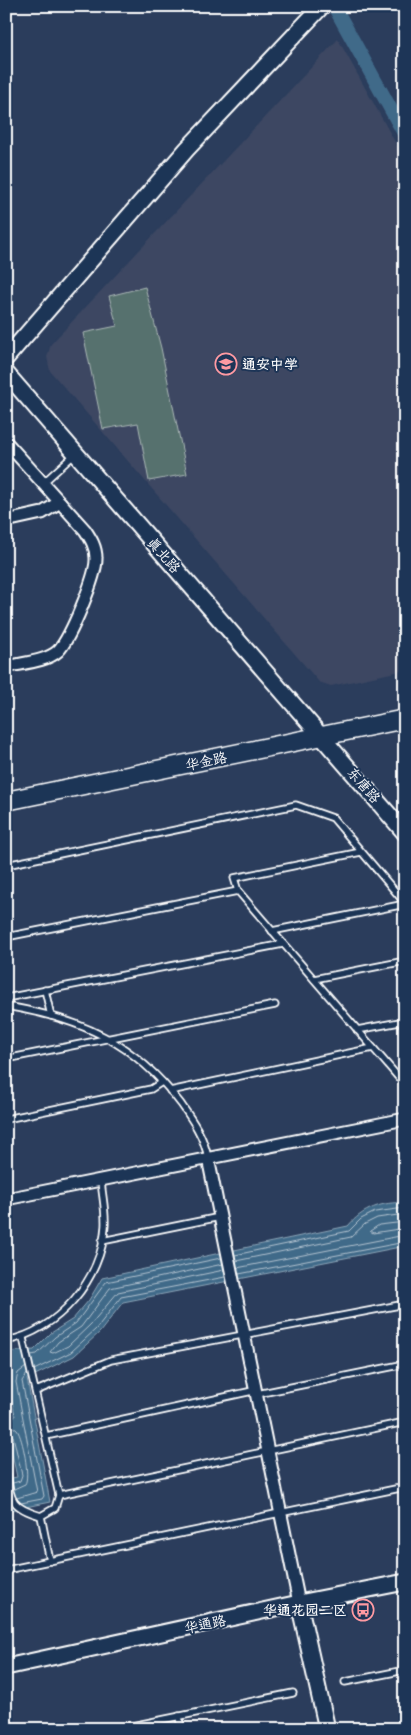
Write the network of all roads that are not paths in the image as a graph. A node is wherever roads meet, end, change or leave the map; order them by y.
1 (322, 6) edge
2 (6, 358) edge
3 (6, 373) edge
4 (6, 442) edge
5 (76, 453) junction
6 (43, 483) junction
7 (60, 502) junction
8 (6, 521) edge
9 (6, 666) edge
10 (405, 719) edge
11 (322, 737) junction
12 (6, 801) edge
13 (405, 833) edge
14 (361, 852) junction
15 (6, 865) edge
16 (238, 891) junction
17 (405, 904) edge
18 (272, 931) junction
19 (6, 937) edge
20 (283, 944) junction
21 (405, 961) edge
22 (314, 979) junction
23 (45, 990) junction
24 (6, 998) edge
25 (275, 1005) dead end
26 (6, 1006) edge
27 (51, 1016) junction
28 (405, 1021) edge
29 (357, 1030) junction
30 (110, 1038) junction
31 (373, 1048) junction
32 (6, 1059) edge
33 (162, 1082) junction
34 (404, 1082) edge
35 (170, 1091) junction
36 (6, 1119) edge
37 (405, 1119) edge
38 (208, 1158) junction
39 (101, 1180) junction
40 (6, 1199) edge
41 (221, 1217) junction
42 (102, 1241) junction
43 (405, 1304) edge
44 (246, 1334) junction
45 (23, 1338) junction
46 (6, 1341) edge
47 (405, 1364) edge
48 (36, 1391) junction
49 (257, 1392) junction
50 (405, 1422) edge
51 (46, 1436) junction
52 (269, 1450) junction
53 (6, 1468) edge
54 (405, 1487) edge
55 (59, 1495) junction
56 (281, 1513) junction
57 (41, 1516) junction
58 (50, 1561) junction
59 (6, 1570) edge
60 (405, 1582) edge
61 (299, 1603) junction
62 (6, 1667) edge
63 (405, 1670) edge
64 (345, 1682) dead end
65 (293, 1693) dead end
66 (179, 1716) junction
67 (118, 1729) edge
68 (182, 1729) edge
69 (327, 1729) edge

1 - 2 street
3 - 5 street, 真北路
4 - 6 street
5 - 6 lane
5 - 11 street, 真北路
6 - 7 street
7 - 8 street
7 - 9 street
10 - 11 main road, 华金路
11 - 12 main road, 华金路
11 - 13 street, 东唐路
14 - 15 lane
14 - 16 lane
14 - 17 lane
16 - 18 lane
16 - 19 lane
17 - 18 lane
18 - 20 lane
20 - 22 lane
20 - 23 lane
21 - 22 lane
22 - 29 lane
23 - 24 lane
23 - 27 lane
25 - 30 lane
26 - 27 lane
27 - 30 lane
28 - 29 lane
29 - 31 lane
30 - 32 lane
30 - 33 lane
31 - 34 lane
31 - 35 lane
33 - 35 lane
33 - 36 lane
35 - 38 lane
37 - 38 street
38 - 39 street
38 - 41 street
39 - 40 street
39 - 42 lane
41 - 42 lane
41 - 44 street
42 - 45 lane
43 - 44 lane
44 - 48 lane
44 - 49 street
45 - 46 lane
45 - 48 lane
47 - 49 lane
48 - 51 lane
49 - 51 lane
49 - 52 street
50 - 52 lane
51 - 55 lane
52 - 55 lane
52 - 56 street
53 - 57 lane
54 - 56 lane
55 - 57 lane
56 - 58 lane
56 - 61 street
57 - 58 lane
58 - 59 lane
60 - 61 street, 华通路
61 - 62 street, 华通路
61 - 69 street
63 - 64 lane
65 - 66 lane
66 - 67 lane
66 - 68 lane

